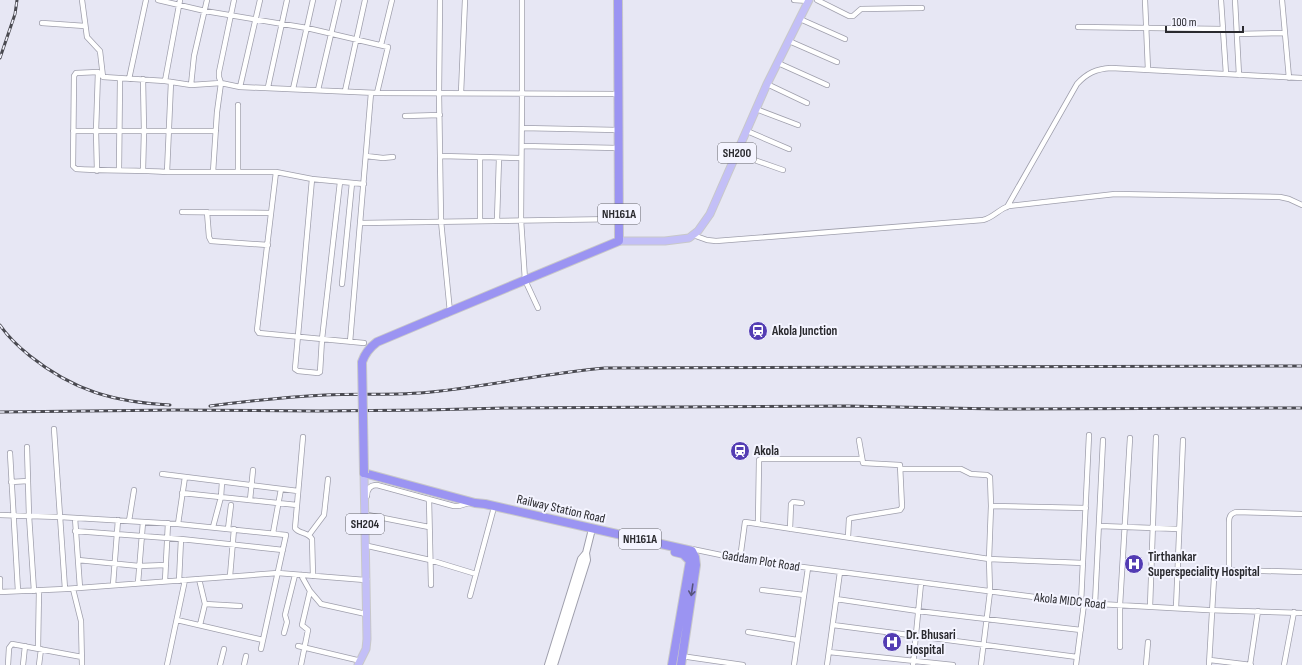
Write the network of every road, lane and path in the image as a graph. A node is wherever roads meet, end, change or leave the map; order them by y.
1 (82, 0) edge
2 (146, 0) edge
3 (158, 0) edge
4 (207, 0) edge
5 (234, 0) edge
6 (260, 0) edge
7 (287, 0) edge
8 (313, 0) edge
9 (339, 0) edge
10 (365, 0) edge
11 (392, 0) edge
12 (440, 0) edge
13 (465, 0) edge
14 (522, 0) edge
15 (618, 0) edge
16 (794, 0) edge
17 (817, 0) edge
18 (1145, 0) edge
19 (1221, 0) edge
20 (1235, 0) edge
21 (1282, 0) edge
22 (809, 1) edge
23 (179, 2) edge
24 (922, 8) dead end
25 (205, 11) junction
26 (230, 15) junction
27 (800, 18) junction
28 (255, 20) junction
29 (42, 23) dead end
30 (282, 24) junction
31 (85, 26) junction
32 (1078, 27) dead end
33 (307, 28) junction
34 (1146, 28) junction
35 (1223, 29) junction
36 (1285, 33) junction
37 (331, 34) junction
38 (1237, 34) junction
39 (355, 39) junction
40 (845, 39) dead end
41 (789, 41) junction
42 (381, 45) junction
43 (837, 62) dead end
44 (778, 63) junction
45 (1148, 70) junction
46 (98, 72) junction
47 (1226, 74) junction
48 (1239, 75) junction
49 (103, 78) junction
50 (1289, 78) junction
51 (1302, 78) edge
52 (120, 79) junction
53 (130, 79) junction
54 (143, 79) junction
55 (165, 81) junction
56 (171, 82) junction
57 (221, 83) junction
58 (767, 84) junction
59 (190, 85) junction
60 (827, 85) dead end
61 (240, 87) junction
62 (268, 87) junction
63 (293, 89) junction
64 (318, 90) junction
65 (345, 91) junction
66 (371, 93) junction
67 (377, 93) junction
68 (439, 93) junction
69 (461, 93) junction
70 (522, 94) junction
71 (618, 94) junction
72 (808, 103) dead end
73 (238, 105) dead end
74 (756, 109) junction
75 (405, 116) dead end
76 (440, 116) junction
77 (798, 125) dead end
78 (522, 128) junction
79 (73, 130) junction
80 (119, 130) junction
81 (169, 130) junction
82 (618, 130) junction
83 (96, 131) junction
84 (144, 131) junction
85 (747, 131) junction
86 (216, 132) junction
87 (522, 146) junction
88 (618, 148) junction
89 (790, 149) dead end
90 (737, 154) junction
91 (366, 156) junction
92 (441, 156) junction
93 (393, 157) dead end
94 (480, 158) junction
95 (499, 158) junction
96 (522, 158) junction
97 (119, 170) junction
98 (143, 170) junction
99 (783, 170) dead end
100 (97, 171) junction
101 (167, 172) junction
102 (213, 172) junction
103 (238, 172) junction
104 (276, 172) junction
105 (312, 179) junction
106 (340, 182) junction
107 (352, 183) junction
108 (364, 184) junction
109 (1302, 205) edge
110 (1006, 207) junction
111 (182, 212) dead end
112 (207, 212) junction
113 (271, 214) junction
114 (619, 219) junction
115 (480, 220) junction
116 (497, 220) junction
117 (521, 220) junction
118 (442, 221) junction
119 (361, 222) junction
120 (693, 235) junction
121 (619, 241) junction
122 (268, 245) junction
123 (525, 280) junction
124 (342, 284) dead end
125 (538, 308) dead end
126 (448, 313) junction
127 (297, 338) junction
128 (322, 339) junction
129 (350, 342) junction
130 (364, 343) dead end
131 (54, 429) dead end
132 (1089, 435) dead end
133 (303, 437) dead end
134 (1156, 437) dead end
135 (1130, 438) dead end
136 (859, 440) dead end
137 (1103, 440) dead end
138 (1183, 440) dead end
139 (27, 447) dead end
140 (10, 453) dead end
141 (862, 459) junction
142 (900, 469) junction
143 (253, 470) dead end
144 (364, 473) junction
145 (162, 474) dead end
146 (185, 477) junction
147 (328, 479) dead end
148 (28, 481) junction
149 (11, 482) junction
150 (222, 482) junction
151 (252, 485) junction
152 (281, 489) junction
153 (134, 490) dead end
154 (298, 491) junction
155 (182, 493) junction
156 (221, 497) junction
157 (250, 500) junction
158 (429, 500) junction
159 (279, 503) junction
160 (473, 503) junction
161 (802, 504) dead end
162 (231, 505) dead end
163 (297, 505) junction
164 (991, 506) junction
165 (1086, 508) junction
166 (493, 511) junction
167 (1302, 514) edge
168 (0, 515) edge
169 (13, 515) junction
170 (368, 515) junction
171 (29, 516) junction
172 (60, 517) junction
173 (74, 518) junction
174 (118, 520) junction
175 (129, 521) junction
176 (143, 522) junction
177 (168, 523) junction
178 (178, 524) junction
179 (758, 524) junction
180 (1100, 526) junction
181 (213, 527) junction
182 (430, 527) junction
183 (1125, 528) junction
184 (228, 529) junction
185 (234, 529) junction
186 (296, 529) junction
187 (790, 529) junction
188 (1153, 529) junction
189 (1179, 529) junction
190 (75, 531) junction
191 (592, 532) junction
192 (273, 533) junction
193 (117, 534) junction
194 (308, 534) junction
195 (286, 535) junction
196 (142, 536) junction
197 (848, 537) junction
198 (168, 538) junction
199 (181, 539) junction
200 (233, 545) junction
201 (368, 546) junction
202 (283, 550) junction
203 (689, 554) junction
204 (740, 559) junction
205 (989, 559) junction
206 (78, 560) junction
207 (430, 560) junction
208 (1083, 563) junction
209 (114, 564) junction
210 (166, 565) junction
211 (139, 566) junction
212 (808, 568) junction
213 (840, 572) junction
214 (1302, 572) edge
215 (278, 573) junction
216 (476, 574) junction
217 (295, 575) junction
218 (301, 575) junction
219 (230, 576) junction
220 (313, 576) junction
221 (365, 578) junction
222 (1214, 578) dead end
223 (0, 579) edge
224 (199, 579) junction
225 (184, 580) junction
226 (165, 581) junction
227 (179, 581) junction
228 (138, 583) junction
229 (921, 583) junction
230 (113, 585) junction
231 (431, 585) dead end
232 (73, 588) junction
233 (80, 588) junction
234 (65, 589) junction
235 (762, 590) dead end
236 (36, 591) junction
237 (310, 591) junction
238 (0, 592) edge
239 (18, 592) junction
240 (990, 592) junction
241 (804, 595) junction
242 (470, 596) dead end
243 (836, 599) junction
244 (205, 604) junction
245 (1083, 604) junction
246 (1095, 604) junction
247 (1120, 605) junction
248 (240, 606) dead end
249 (1150, 607) junction
250 (1176, 608) junction
251 (1213, 610) junction
252 (918, 611) junction
253 (1258, 612) junction
254 (1294, 612) junction
255 (1302, 613) edge
256 (366, 614) junction
257 (987, 618) junction
258 (176, 620) junction
259 (200, 625) junction
260 (833, 625) junction
261 (563, 626) junction
262 (1081, 630) junction
263 (748, 632) dead end
264 (284, 633) dead end
265 (916, 636) junction
266 (263, 640) junction
267 (797, 640) junction
268 (1148, 642) dead end
269 (984, 644) junction
270 (25, 646) junction
271 (298, 646) dead end
272 (1120, 647) dead end
273 (304, 648) junction
274 (39, 649) junction
275 (224, 649) dead end
276 (261, 649) dead end
277 (829, 652) junction
278 (674, 655) junction
279 (246, 656) dead end
280 (82, 657) junction
281 (1077, 657) junction
282 (682, 661) edge
283 (1210, 662) edge
284 (360, 663) edge
285 (913, 663) edge
286 (8, 665) edge
287 (23, 665) edge
288 (39, 665) edge
289 (82, 665) edge
290 (167, 665) edge
291 (220, 665) edge
292 (244, 665) edge
293 (301, 665) edge
294 (548, 665) edge
295 (554, 665) edge
296 (672, 665) edge
297 (743, 665) edge
298 (794, 665) edge
299 (827, 665) edge
300 (953, 665) edge
301 (982, 665) edge
302 (1076, 665) edge
303 (1146, 665) edge
304 (1251, 665) edge
305 (1284, 665) edge

1 - 31 street
2 - 53 street
3 - 23 street
4 - 25 street
5 - 26 street
6 - 28 street
7 - 30 street
8 - 33 street
9 - 37 street
10 - 39 street
11 - 42 street
12 - 68 street
13 - 69 street
14 - 70 street
15 - 71 highway, NH161A
16 - 22 street
17 - 24 street
18 - 34 street
19 - 35 street
20 - 38 street
21 - 36 street
22 - 27 main road, SH200
23 - 25 street
23 - 55 street
25 - 26 street
25 - 59 street
26 - 28 street
26 - 57 street
27 - 40 street
27 - 41 main road, SH200
28 - 30 street
28 - 61 street
29 - 31 street
30 - 33 street
30 - 62 street
31 - 49 street
32 - 34 street
33 - 37 street
33 - 63 street
34 - 35 street
34 - 45 street
35 - 47 street
36 - 38 street
36 - 50 street
37 - 39 street
37 - 64 street
38 - 48 street
39 - 42 street
39 - 65 street
41 - 43 street
41 - 44 main road, SH200
42 - 67 street
44 - 58 main road, SH200
44 - 60 street
45 - 47 street
45 - 110 street
46 - 49 street
46 - 79 street
46 - 83 street
47 - 48 street
48 - 50 street
49 - 52 street
50 - 51 street
52 - 53 street
52 - 80 street
53 - 54 street
54 - 55 street
54 - 84 street
55 - 56 street
56 - 59 street
56 - 81 street
57 - 59 street
57 - 61 street
57 - 86 street
58 - 72 street
58 - 74 main road, SH200
61 - 62 street
62 - 63 street
63 - 64 street
64 - 65 street
65 - 66 street
66 - 67 street
66 - 91 street
67 - 68 street
68 - 69 street
68 - 76 street
69 - 70 street
70 - 71 street
70 - 78 street
71 - 82 highway, NH161A
73 - 103 street
74 - 77 street
74 - 85 main road, SH200
75 - 76 street
76 - 92 street
78 - 82 street
78 - 87 street
79 - 83 street
79 - 100 street
80 - 83 street
80 - 84 street
80 - 97 street
81 - 84 street
81 - 86 street
81 - 101 street
82 - 88 highway, NH161A
83 - 100 street
84 - 98 street
85 - 89 street
85 - 90 main road, SH200
86 - 102 street
87 - 88 street
87 - 96 street
88 - 114 highway, NH161A
90 - 99 street
90 - 120 main road, SH200
91 - 93 street
91 - 108 street
92 - 94 street
92 - 118 street
94 - 95 street
94 - 115 street
95 - 96 street
95 - 116 street
96 - 117 street
97 - 98 street
97 - 100 street
98 - 101 street
101 - 102 street
102 - 103 street
103 - 104 street
104 - 105 street
104 - 113 street
105 - 106 street
105 - 127 street
106 - 107 street
106 - 128 street
107 - 108 street
107 - 124 street
108 - 119 street
109 - 110 street
110 - 120 street
111 - 112 street
112 - 113 street
112 - 122 street
113 - 122 street
114 - 117 street
114 - 121 highway, NH161A
115 - 116 street
115 - 118 street
116 - 117 street
117 - 123 street
118 - 119 street
118 - 126 street
119 - 129 street
120 - 121 main road
121 - 123 highway, NH161A
122 - 127 street
123 - 125 street
123 - 126 highway, NH161A
126 - 144 highway, NH161A, bridge
127 - 128 street
127 - 128 street
128 - 129 street
129 - 130 street
131 - 172 street
132 - 165 street
133 - 154 street
134 - 188 street
135 - 183 street
136 - 141 street
137 - 180 street
138 - 189 street
139 - 148 street
140 - 149 street
141 - 142 street
141 - 179 street
142 - 164 street
142 - 197 street
143 - 151 street
144 - 160 highway, Railway Station Road / NH161A
144 - 221 main road, SH204
145 - 146 street
146 - 150 street
146 - 155 street
147 - 194 street
148 - 149 street
148 - 171 street
149 - 169 street
150 - 151 street
150 - 156 street
151 - 152 street
151 - 157 street
152 - 154 street
152 - 159 street
153 - 175 street
154 - 163 street
155 - 156 street
155 - 178 street
156 - 157 street
156 - 181 street
157 - 159 street
158 - 160 street
158 - 170 street
158 - 182 street
159 - 163 street
159 - 192 street
160 - 166 highway, Railway Station Road / NH161A
160 - 191 highway, Railway Station Road / NH161A
161 - 187 street
162 - 184 street
163 - 186 street
164 - 165 street
164 - 205 street
165 - 208 street
166 - 191 highway, Railway Station Road / NH161A
166 - 216 street
167 - 214 street
168 - 169 street
169 - 171 street
169 - 239 street
170 - 182 street
170 - 201 street
171 - 172 street
171 - 236 street
172 - 173 street
172 - 234 street
173 - 174 street
173 - 190 street
174 - 175 street
174 - 193 street
175 - 176 street
176 - 177 street
176 - 196 street
177 - 178 street
177 - 198 street
178 - 181 street
179 - 187 street
179 - 204 street
180 - 183 street
180 - 246 street
181 - 184 street
182 - 207 street
183 - 188 street
183 - 247 street
184 - 185 street
185 - 192 street
185 - 200 street
186 - 194 street
186 - 195 street
187 - 197 street
188 - 189 street
188 - 249 street
189 - 250 street
190 - 193 street
190 - 206 street
191 - 203 highway, Railway Station Road / NH161A
191 - 261 street
192 - 195 street
193 - 196 street
193 - 209 street
194 - 220 street
195 - 202 street
196 - 198 street
196 - 211 street
197 - 205 street
198 - 199 street
198 - 210 street
199 - 200 street
199 - 227 street
200 - 202 street
200 - 219 street
201 - 207 street
201 - 221 street
202 - 215 street
203 - 204 street, Gaddam Plot Road
203 - 278 highway
203 -> 282 highway
204 - 212 street, Gaddam Plot Road
205 - 208 street
205 - 240 street
206 - 209 street
206 - 233 street
207 - 216 street
207 - 231 street
208 - 245 street
209 - 211 street
209 - 230 street
210 - 211 street
210 - 226 street
211 - 228 street
212 - 213 street, Gaddam Plot Road
212 - 241 street
213 - 229 street, Akola MIDC Road
213 - 243 street
215 - 217 street
215 - 219 street
215 - 266 street
216 - 242 street
217 - 218 street
217 - 264 street
218 - 220 street
218 - 237 street
219 - 224 street
220 - 221 street
221 - 256 main road, SH204
222 - 251 street
223 - 238 street
224 - 225 street
224 - 244 street
225 - 227 street
225 - 258 street
226 - 227 street
226 - 228 street
228 - 230 street
229 - 240 street, Akola MIDC Road
229 - 252 street
230 - 233 street
232 - 233 street
232 - 234 street
232 - 280 street
234 - 236 street
235 - 241 street
236 - 239 street
236 - 274 street
237 - 256 street
237 - 273 street
238 - 239 street
240 - 245 street, Akola MIDC Road
240 - 257 street
241 - 267 street
243 - 252 street
243 - 260 street
244 - 248 street
244 - 259 street
245 - 246 street, Akola MIDC Road
245 - 262 street
246 - 247 street, Akola MIDC Road
247 - 249 street, Akola MIDC Road
247 - 272 street
249 - 250 street, Akola MIDC Road
250 - 251 street, Akola MIDC Road
251 - 253 street, Akola MIDC Road
251 - 283 street
252 - 257 street
252 - 265 street
253 - 254 street, Akola MIDC Road
253 - 304 street
254 - 255 street, Akola MIDC Road
254 - 305 street
256 - 284 main road, SH204
257 - 262 street
257 - 269 street
258 - 259 street
258 - 290 street
259 - 266 street
260 - 265 street
260 - 277 street
261 - 294 street
261 - 295 street
262 - 281 street
263 - 267 street
265 - 269 street
265 - 285 street
266 - 276 street
267 - 298 street
268 - 303 street
269 - 281 street
269 - 301 street
270 - 274 street
270 - 286 street
270 - 287 street
271 - 273 street
273 - 284 street
273 - 293 street
274 - 280 street
274 - 288 street
275 - 291 street
277 - 285 street
277 - 299 street
278 - 282 street
278 - 296 highway
279 - 292 street
280 - 289 street
281 - 302 street
282 - 297 street
283 - 304 street
285 - 300 street

